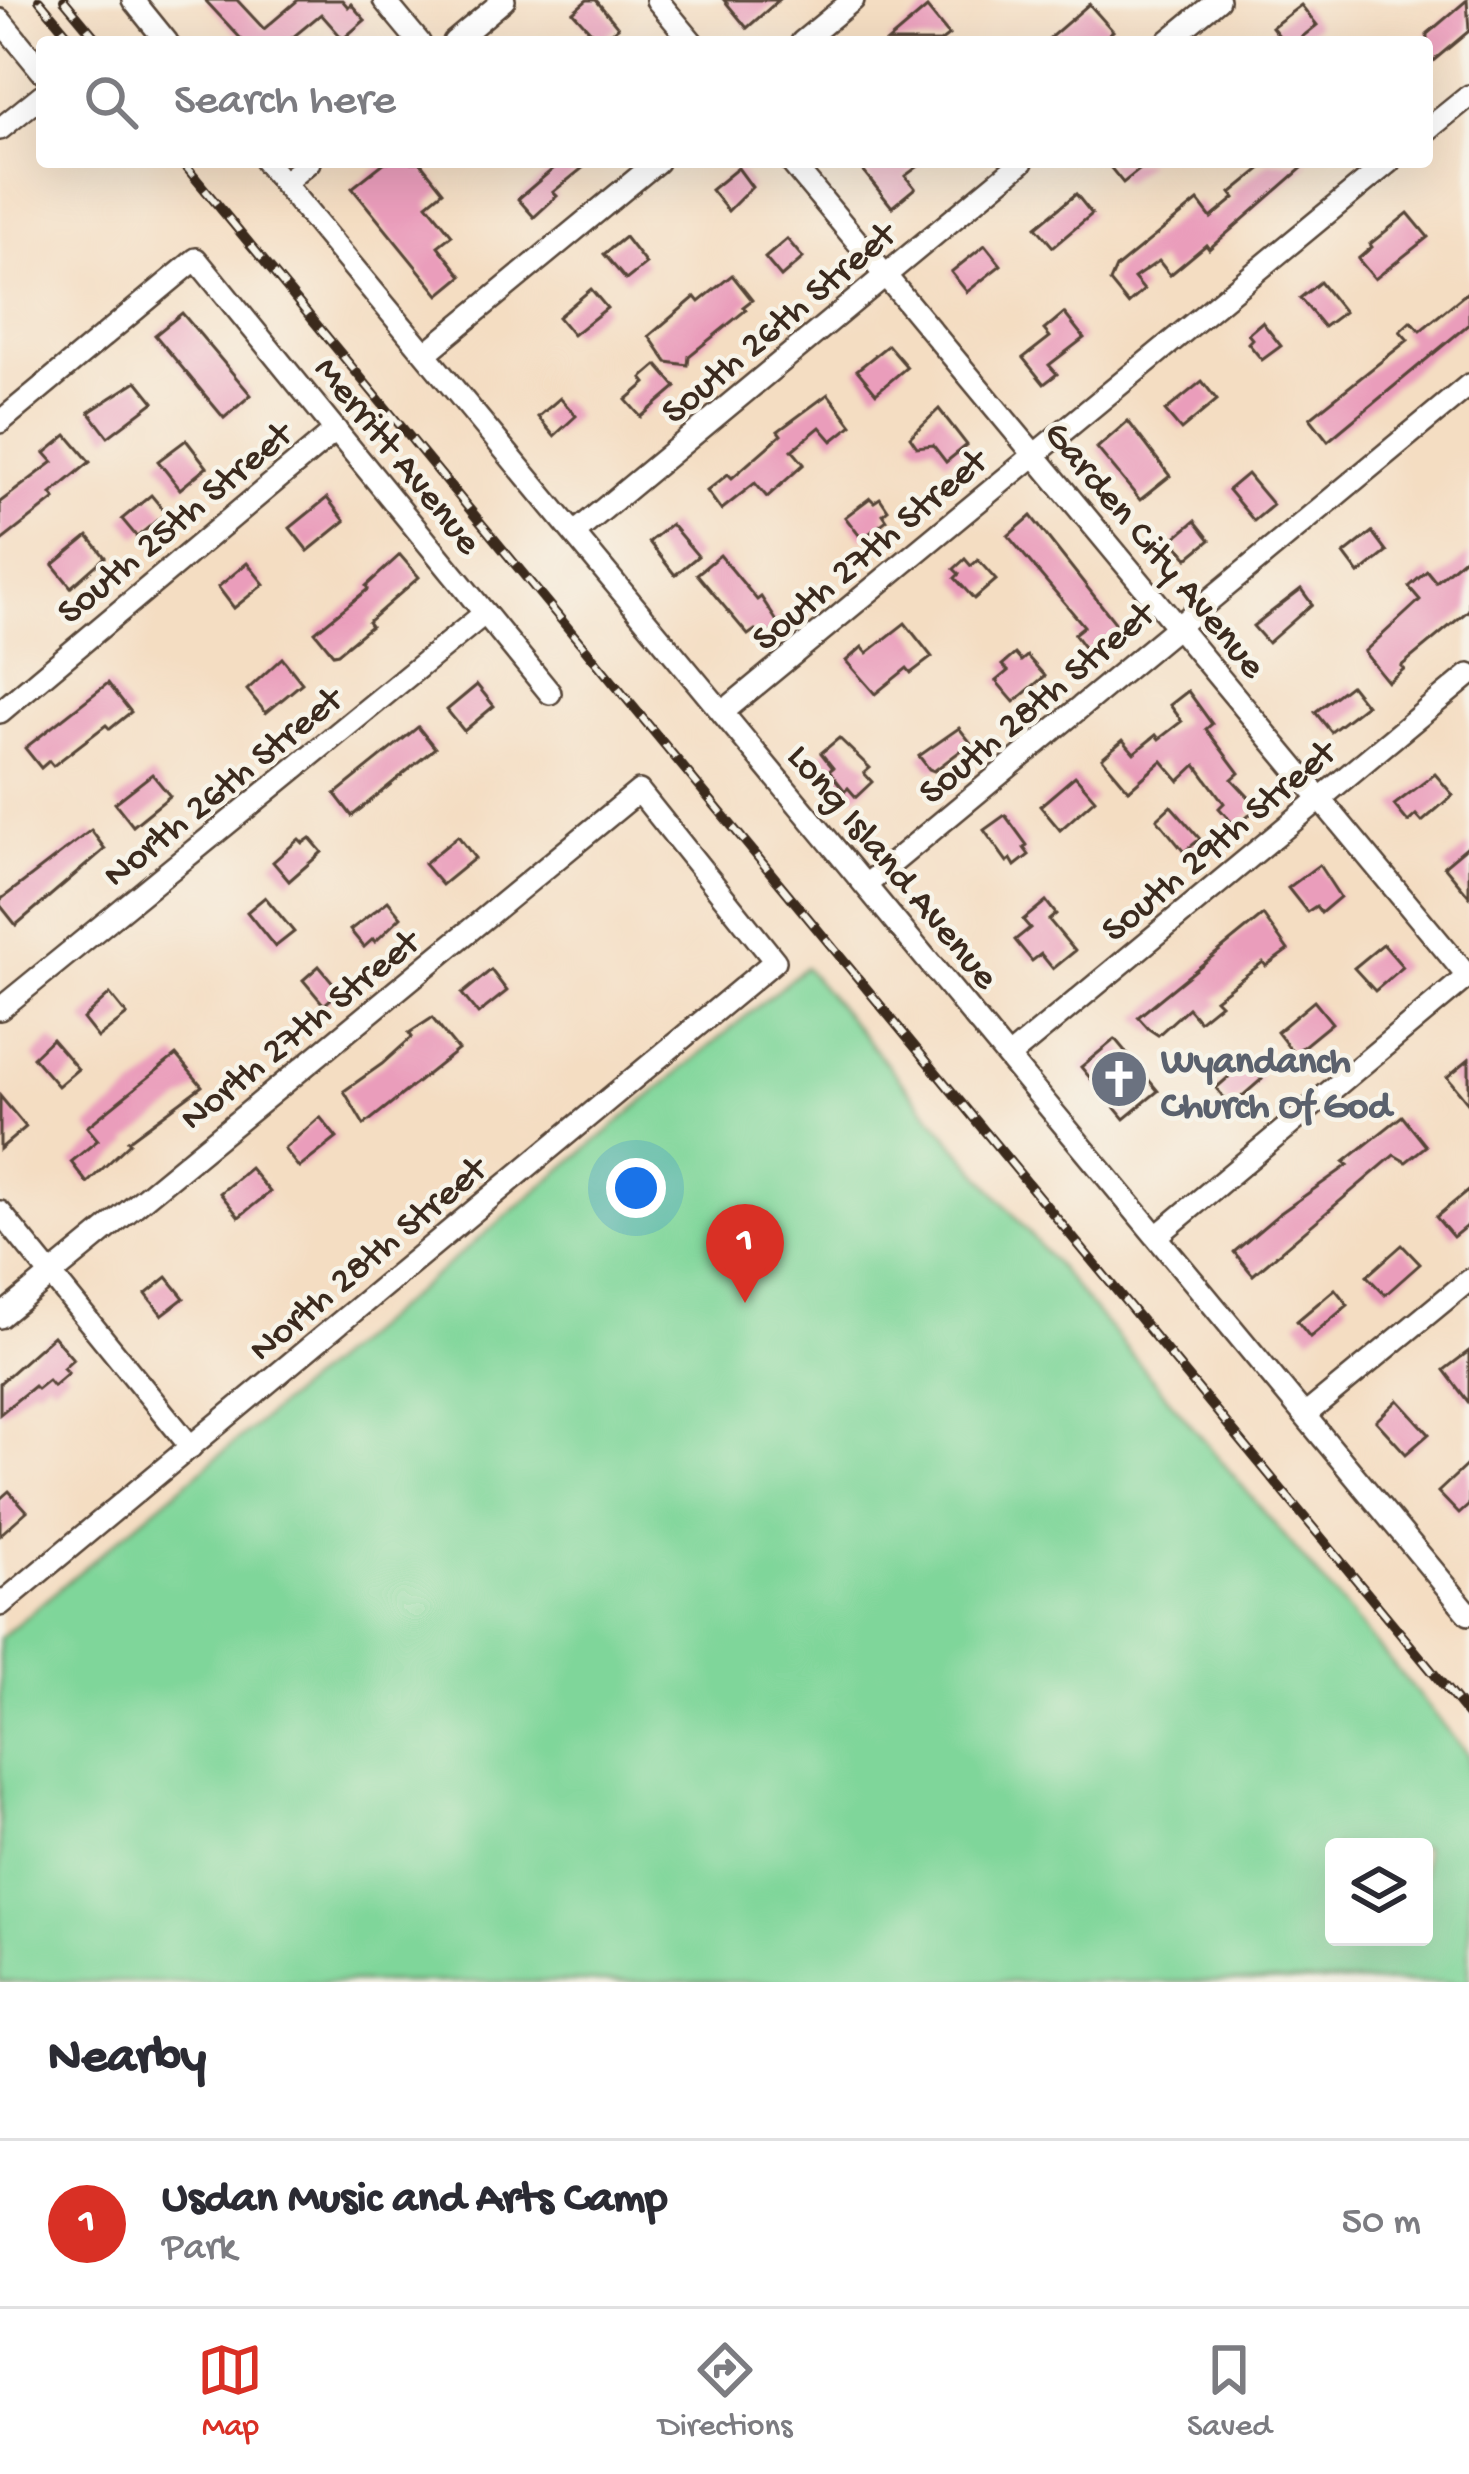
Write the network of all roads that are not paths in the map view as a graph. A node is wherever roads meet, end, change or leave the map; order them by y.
1 (133, 0) edge
2 (384, 0) edge
3 (504, 0) edge
4 (657, 0) edge
5 (853, 0) edge
6 (1218, 0) edge
7 (0, 20) edge
8 (162, 36) edge
9 (413, 36) edge
10 (461, 36) edge
11 (687, 36) edge
12 (809, 36) edge
13 (1174, 36) edge
14 (36, 64) edge
15 (1469, 96) edge
16 (36, 99) edge
17 (1433, 125) edge
18 (0, 129) edge
19 (271, 168) edge
20 (302, 168) edge
21 (650, 168) edge
22 (796, 168) edge
23 (1015, 168) edge
24 (1382, 168) edge
25 (284, 183) junction
26 (886, 275) junction
27 (426, 353) junction
28 (1469, 385) edge
29 (0, 422) edge
30 (336, 430) junction
31 (1034, 455) junction
32 (576, 532) junction
33 (484, 613) junction
34 (1178, 627) junction
35 (1469, 675) edge
36 (550, 693) dead end
37 (0, 712) edge
38 (723, 712) junction
39 (639, 791) joint
40 (1320, 799) junction
41 (866, 885) junction
42 (1469, 976) edge
43 (0, 1009) edge
44 (1009, 1057) junction
45 (0, 1212) edge
46 (1157, 1236) junction
47 (52, 1275) junction
48 (1469, 1280) edge
49 (0, 1317) edge
50 (1305, 1415) junction
51 (191, 1448) junction
52 (1469, 1573) edge
53 (1449, 1589) junction
54 (0, 1605) edge
55 (1469, 1614) edge

1 - 8 street
2 - 9 street
3 - 10 street
4 - 11 street
5 - 12 street
6 - 13 street
7 - 14 street
15 - 17 street
16 - 18 street
19 - 25 street, Long Island Avenue
20 - 25 street
21 - 27 street
22 - 26 street, Garden City Avenue
23 - 26 street, South 26th Street
24 - 31 street, South 27th Street
25 - 27 street, Long Island Avenue
26 - 31 street, Garden City Avenue
26 - 32 street, South 26th Street
27 - 32 street, Long Island Avenue
28 - 34 street, South 28th Street
29 - 30 street, Merritt Avenue
30 - 33 street, Merritt Avenue
30 - 37 street, South 25th Street
31 - 34 street, Garden City Avenue
31 - 38 street, South 27th Street
32 - 38 street, Long Island Avenue
33 - 36 street, Merritt Avenue
33 - 43 street, North 26th Street
34 - 40 street, Garden City Avenue
34 - 41 street, South 28th Street
35 - 40 street, South 29th Street
38 - 41 street, Long Island Avenue
39 - 47 street, North 27th Street
39 - 51 street, North 28th Street
40 - 42 street, Garden City Avenue
40 - 44 street, South 29th Street
41 - 44 street, Long Island Avenue
42 - 46 street
44 - 46 street, Long Island Avenue
45 - 47 street
46 - 50 street, Long Island Avenue
47 - 49 street, North 27th Street
47 - 51 street
48 - 50 street
50 - 53 street, Long Island Avenue
51 - 54 street, North 28th Street
52 - 53 street
53 - 55 street, Long Island Avenue

